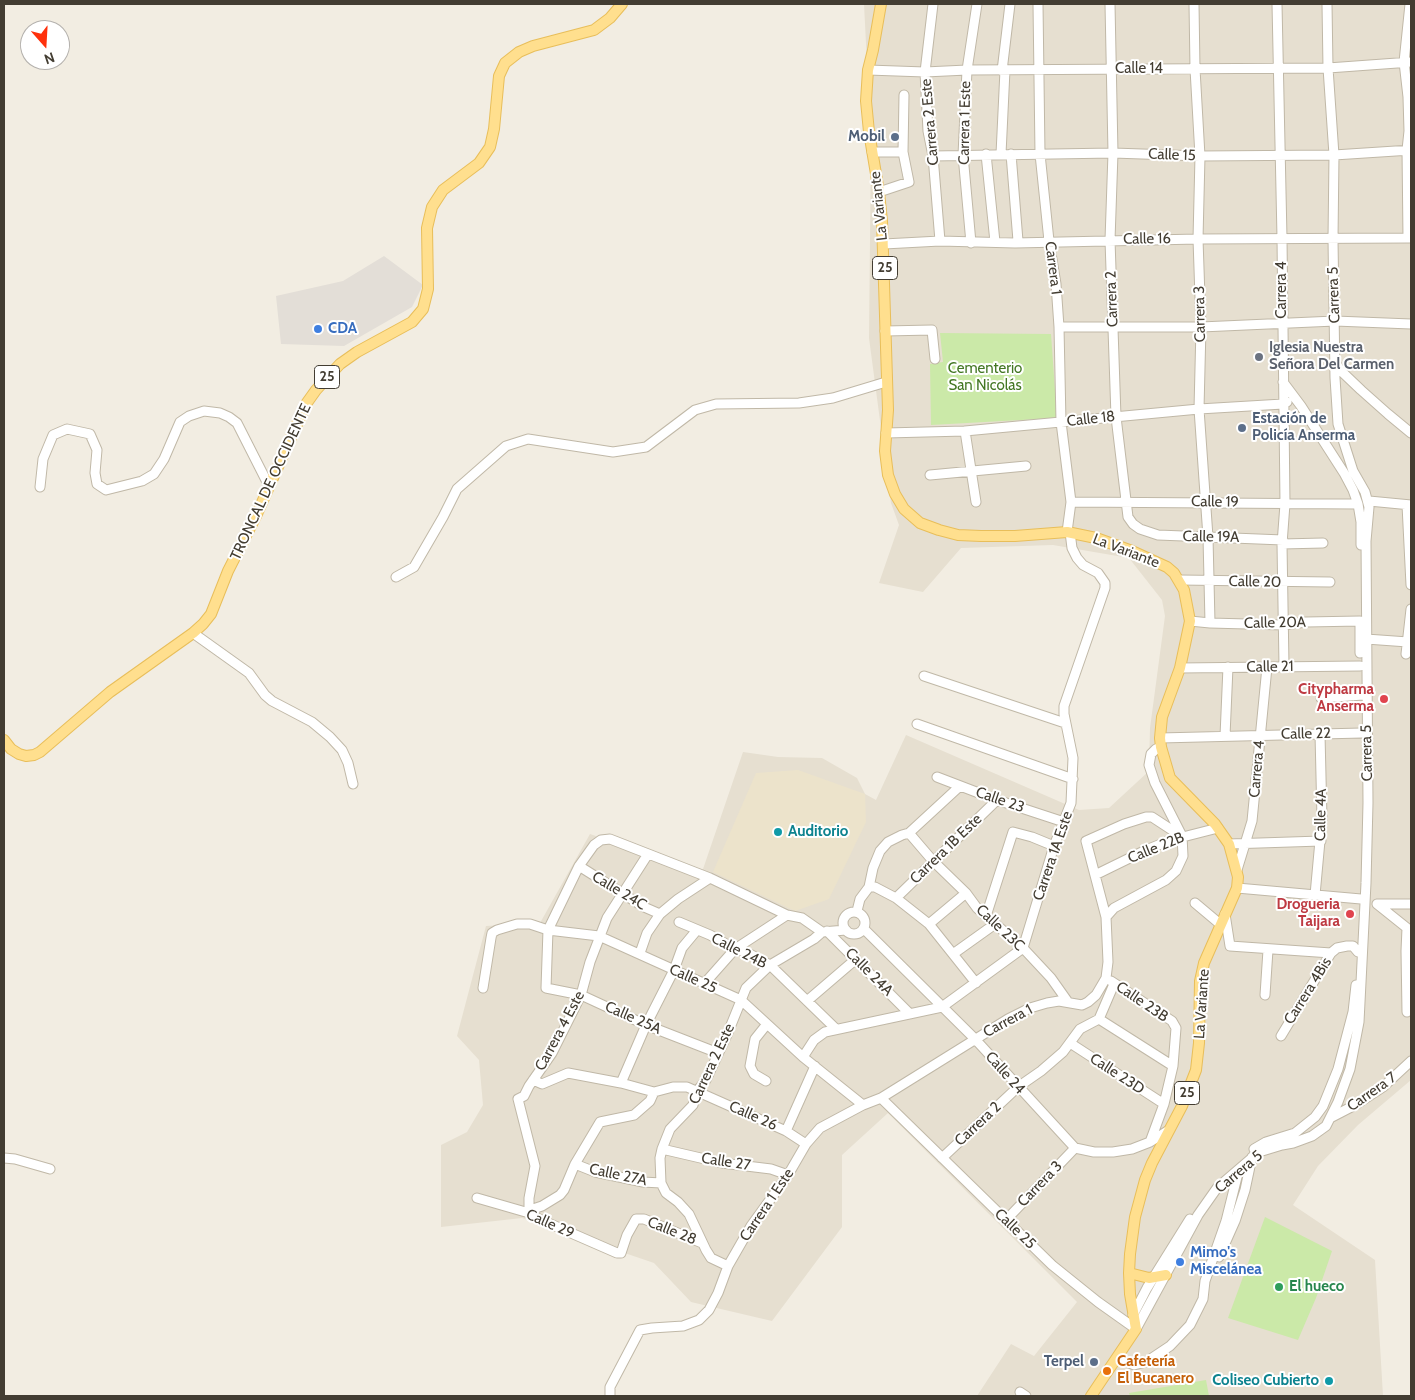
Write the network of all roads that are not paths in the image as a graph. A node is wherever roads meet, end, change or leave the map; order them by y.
1 (622, 4) edge
2 (881, 4) edge
3 (933, 4) edge
4 (977, 4) edge
5 (1010, 4) edge
6 (1038, 4) edge
7 (1110, 4) edge
8 (1194, 4) edge
9 (1278, 4) edge
10 (1326, 4) edge
11 (1410, 4) edge
12 (1408, 62) edge
13 (1280, 68) junction
14 (1328, 68) junction
15 (1112, 69) junction
16 (1195, 69) junction
17 (868, 70) junction
18 (966, 70) junction
19 (1039, 70) junction
20 (1004, 71) junction
21 (925, 72) junction
22 (904, 95) dead end
23 (1409, 150) edge
24 (872, 152) junction
25 (903, 152) junction
26 (1113, 153) junction
27 (986, 154) junction
28 (1001, 154) junction
29 (1011, 154) junction
30 (1040, 154) junction
31 (1334, 154) junction
32 (963, 155) junction
33 (1280, 155) junction
34 (933, 156) junction
35 (1200, 156) junction
36 (879, 192) junction
37 (1198, 238) junction
38 (1282, 238) junction
39 (1410, 238) edge
40 (1333, 239) junction
41 (1110, 240) junction
42 (940, 241) junction
43 (1018, 241) junction
44 (1049, 241) junction
45 (995, 242) junction
46 (971, 243) junction
47 (884, 244) junction
48 (1335, 321) junction
49 (1282, 322) junction
50 (1411, 324) edge
51 (1113, 326) junction
52 (1200, 326) junction
53 (1059, 327) junction
54 (885, 331) junction
55 (935, 359) dead end
56 (1335, 362) junction
57 (886, 382) junction
58 (1283, 382) junction
59 (1295, 399) junction
60 (1283, 404) junction
61 (1199, 409) junction
62 (1116, 417) junction
63 (1061, 422) junction
64 (965, 431) junction
65 (886, 433) junction
66 (1411, 433) edge
67 (1026, 466) dead end
68 (970, 471) junction
69 (930, 475) dead end
70 (268, 486) junction
71 (40, 487) dead end
72 (1369, 501) junction
73 (976, 502) dead end
74 (1071, 502) junction
75 (1126, 502) junction
76 (1206, 502) junction
77 (1285, 504) junction
78 (1358, 504) junction
79 (1409, 505) edge
80 (1140, 529) joint
81 (1068, 532) junction
82 (1208, 536) junction
83 (1282, 542) junction
84 (1323, 543) dead end
85 (396, 577) dead end
86 (1180, 580) junction
87 (1210, 581) junction
88 (1283, 582) junction
89 (1330, 582) dead end
90 (1411, 585) edge
91 (1411, 610) edge
92 (1190, 620) junction
93 (1360, 621) junction
94 (1210, 623) junction
95 (1284, 625) junction
96 (193, 633) junction
97 (1366, 639) junction
98 (1408, 642) junction
99 (1406, 654) dead end
100 (1284, 666) junction
101 (1360, 666) junction
102 (1228, 667) junction
103 (1267, 667) junction
104 (1180, 668) junction
105 (924, 676) dead end
106 (1363, 695) junction
107 (1321, 698) dead end
108 (1065, 723) junction
109 (917, 724) dead end
110 (1362, 733) junction
111 (1320, 734) junction
112 (1260, 735) junction
113 (1224, 736) junction
114 (4, 740) edge
115 (1160, 742) junction
116 (936, 777) dead end
117 (1073, 779) junction
118 (353, 784) dead end
119 (960, 786) junction
120 (997, 800) junction
121 (1064, 822) junction
122 (1218, 828) junction
123 (909, 833) junction
124 (1182, 836) junction
125 (1321, 841) junction
126 (1244, 843) junction
127 (1228, 844) junction
128 (1054, 846) junction
129 (648, 854) junction
130 (933, 861) junction
131 (579, 866) junction
132 (1237, 870) junction
133 (1095, 875) junction
134 (710, 878) junction
135 (869, 887) junction
136 (1237, 888) junction
137 (966, 893) junction
138 (622, 894) junction
139 (1316, 895) junction
140 (896, 898) junction
141 (1363, 901) junction
142 (1195, 903) dead end
143 (1377, 904) junction
144 (1411, 904) edge
145 (857, 911) junction
146 (660, 914) junction
147 (1225, 914) junction
148 (787, 915) junction
149 (986, 916) junction
150 (1106, 917) junction
151 (679, 922) dead end
152 (930, 924) junction
153 (995, 924) junction
154 (1220, 924) junction
155 (864, 929) junction
156 (548, 930) junction
157 (697, 930) junction
158 (846, 930) junction
159 (824, 932) junction
160 (1409, 933) edge
161 (599, 936) junction
162 (1022, 948) junction
163 (735, 949) junction
164 (1268, 950) junction
165 (1334, 951) junction
166 (1358, 952) junction
167 (640, 954) junction
168 (953, 954) junction
169 (856, 959) junction
170 (770, 965) junction
171 (674, 970) junction
172 (1110, 981) junction
173 (976, 983) junction
174 (704, 984) junction
175 (483, 988) dead end
176 (582, 995) junction
177 (1265, 995) dead end
178 (1411, 996) edge
179 (740, 1000) junction
180 (807, 1001) junction
181 (1068, 1002) junction
182 (942, 1007) junction
183 (910, 1014) junction
184 (1099, 1019) junction
185 (767, 1024) junction
186 (646, 1025) junction
187 (836, 1030) junction
188 (1281, 1036) dead end
189 (975, 1039) junction
190 (1070, 1043) junction
191 (718, 1053) junction
192 (803, 1057) junction
193 (1411, 1061) edge
194 (816, 1066) junction
195 (1172, 1066) junction
196 (533, 1080) junction
197 (766, 1081) dead end
198 (621, 1083) junction
199 (1018, 1087) junction
200 (697, 1091) junction
201 (654, 1092) junction
202 (881, 1098) junction
203 (1164, 1104) junction
204 (863, 1105) junction
205 (1330, 1118) junction
206 (1169, 1130) junction
207 (786, 1131) junction
208 (1150, 1142) junction
209 (806, 1144) junction
210 (1075, 1148) junction
211 (662, 1149) junction
212 (1252, 1157) junction
213 (4, 1158) edge
214 (942, 1158) junction
215 (575, 1164) junction
216 (50, 1168) dead end
217 (1239, 1168) junction
218 (788, 1175) junction
219 (661, 1183) junction
220 (477, 1198) dead end
221 (530, 1211) junction
222 (636, 1219) joint
223 (1006, 1220) junction
224 (702, 1242) junction
225 (728, 1266) junction
226 (1129, 1272) junction
227 (1166, 1275) junction
228 (1154, 1278) junction
229 (1205, 1281) junction
230 (1133, 1315) junction
231 (1136, 1329) junction
232 (1118, 1358) junction
233 (1094, 1393) edge
234 (610, 1396) edge

1 - 70 main road, TRONCAL DE OCCIDENTE / 25
2 - 17 main road, La Variante / 25
3 - 21 street, Carrera 2 Este
4 - 18 street, Carrera 1 Este
5 - 20 street
6 - 19 street, Carrera 1
7 - 15 street, Carrera 2
8 - 16 street, Carrera 3
9 - 13 street, Carrera 4
10 - 14 street, Carrera 5
11 - 12 street
12 - 14 street, Calle 14
12 - 23 street
13 - 14 street, Calle 14
13 - 16 street, Calle 14
13 - 33 street, Carrera 4
14 - 31 street, Carrera 5
15 - 16 street, Calle 14
15 - 19 street, Calle 14
15 - 26 street, Carrera 2
16 - 35 street, Carrera 3
17 - 21 street, Calle 14
17 - 24 main road, La Variante / 25
18 - 20 street, Calle 14
18 - 21 street, Calle 14
18 - 32 street, Carrera 1 Este
19 - 20 street, Calle 14
19 - 30 street, Carrera 1
20 - 28 street
21 - 34 street, Carrera 2 Este
22 - 25 street
23 - 31 street, Calle 15
23 - 39 street
24 - 25 street
24 - 36 main road, La Variante / 25
25 - 36 street
26 - 30 street, Calle 15
26 - 35 street, Calle 15
26 - 41 street, Carrera 2
27 - 28 street, Calle 15
27 - 32 street, Calle 15
27 - 45 street
28 - 29 street, Calle 15
29 - 30 street, Calle 15
29 - 43 street
30 - 44 street, Carrera 1
31 - 33 street, Calle 15
31 - 40 street, Carrera 5
32 - 34 street, Calle 15
32 - 46 street, Carrera 1 Este
33 - 35 street, Calle 15
33 - 38 street, Carrera 4
34 - 42 street, Carrera 2 Este
35 - 37 street, Carrera 3
36 - 47 main road, La Variante / 25
37 - 38 street, Calle 16
37 - 41 street, Calle 16
37 - 52 street, Carrera 3
38 - 40 street, Calle 16
38 - 49 street, Carrera 4
39 - 40 street, Calle 16
40 - 48 street, Carrera 5
41 - 44 street, Calle 16
41 - 51 street, Carrera 2
42 - 46 street, Calle 16
42 - 47 street, Calle 16
43 - 44 street, Calle 16
43 - 45 street, Calle 16
44 - 53 street, Carrera 1
45 - 46 street, Calle 16
47 - 54 main road, La Variante / 25
48 - 49 street
48 - 50 street
48 - 56 street, Carrera 5
49 - 52 street
49 - 58 street, Carrera 4
51 - 52 street
51 - 53 street
51 - 62 street, Carrera 2
52 - 61 street, Carrera 3
53 - 63 street, Carrera 1
54 - 55 street
54 - 57 main road, La Variante / 25
56 - 66 street
56 - 72 street, Carrera 5
57 - 65 main road, La Variante / 25
57 - 85 street
58 - 59 street, Carrera 5
58 - 60 street, Carrera 4
59 - 60 street, Calle 18
59 - 78 street, Carrera 5
60 - 61 street, Calle 18
60 - 77 street, Carrera 4
61 - 62 street, Calle 18
61 - 76 street, Carrera 3
62 - 63 street, Calle 18
62 - 75 street, Carrera 2
63 - 64 street, Calle 18
63 - 74 street, Carrera 1
64 - 65 street, Calle 18
64 - 68 street
65 - 81 main road, La Variante / 25
67 - 68 street
68 - 69 street
68 - 73 street
70 - 71 street
70 - 96 main road, TRONCAL DE OCCIDENTE / 25
72 - 79 street
72 - 97 street, Carrera 5
74 - 75 street, Calle 19
74 - 81 street, Carrera 1
75 - 76 street, Calle 19
75 - 80 street, Carrera 2
76 - 77 street, Calle 19
76 - 82 street, Carrera 3
77 - 78 street, Calle 19
77 - 83 street, Carrera 4
78 - 93 street, Carrera 5
79 - 90 street
80 - 82 street, Calle 19A
81 - 86 main road, La Variante / 25
81 - 108 street, Carrera 1A Este
82 - 83 street, Calle 19A
82 - 87 street, Carrera 3
83 - 84 street, Calle 19A
83 - 88 street, Carrera 4
86 - 87 street, Calle 20
86 - 92 main road, La Variante / 25
87 - 88 street, Calle 20
87 - 94 street, Carrera 3
88 - 89 street, Calle 20
88 - 95 street, Carrera 4
91 - 98 street
92 - 94 street, Calle 20A
92 - 104 main road, La Variante / 25
93 - 95 street, Calle 20A
93 - 101 street, Carrera 5
94 - 95 street, Calle 20A
95 - 100 street, Carrera 4
96 - 114 main road, TRONCAL DE OCCIDENTE / 25
96 - 118 street
97 - 98 street
97 - 141 street, Carrera 5
98 - 99 street
100 - 101 street, Calle 21
100 - 103 street, Calle 21
101 - 106 street, Carrera 5
102 - 103 street, Calle 21
102 - 104 street, Calle 21
102 - 113 street
103 - 112 street, Carrera 4
104 - 115 main road, La Variante / 25
105 - 108 street
106 - 107 street
106 - 110 street, Carrera 5
108 - 117 street, Carrera 1A Este
109 - 117 street
110 - 111 street, Calle 22
110 - 141 street, Carrera 5
111 - 112 street, Calle 22
111 - 125 street, Calle 4A
112 - 113 street, Calle 22
112 - 126 street, Carrera 4
113 - 115 street, Calle 22
115 - 122 main road, La Variante / 25
115 - 124 street
116 - 119 street, Calle 23
117 - 121 street, Carrera 1A Este
119 - 120 street, Calle 23
119 - 123 street
120 - 121 street, Calle 23
120 - 130 street, Carrera 1B Este
121 - 128 street, Carrera 1A Este
122 - 124 street, Calle 22B
122 - 127 main road, La Variante / 25
123 - 130 street, Calle 23C
123 - 135 street
124 - 133 street, Calle 22B
124 - 133 street
124 - 150 street
125 - 126 street
125 - 139 street, Calle 4A
126 - 127 street
126 - 132 street, Carrera 4
127 - 132 main road, La Variante / 25
128 - 149 street
128 - 162 street, Carrera 1A Este
129 - 131 street, Calle 24A
129 - 134 street, Calle 24A
129 - 138 street, Carrera 4 Este
130 - 137 street, Calle 23C
130 - 140 street, Carrera 1B Este
131 - 138 street, Calle 24C
131 - 156 street
132 - 136 main road, La Variante / 25
133 - 150 street
134 - 146 street
134 - 148 street, Calle 24A
135 - 140 street
135 - 145 street
136 - 139 street
136 - 147 main road, La Variante / 25
137 - 149 street, Calle 23C
137 - 152 street
138 - 146 street, Calle 24C
138 - 161 street, Carrera 4 Este
139 - 141 street
140 - 152 street
141 - 143 street
141 - 166 street, Carrera 5
141 - 205 street, Carrera 5
142 - 154 street
143 - 144 street
143 - 160 street
145 - 155 street
145 - 158 street
146 - 167 street
147 - 154 main road, La Variante / 25
147 - 164 street
148 - 159 street, Calle 24A
148 - 163 street
149 - 153 street, Calle 23C
150 - 172 street
151 - 157 street, Calle 24B
152 - 168 street
153 - 162 street, Calle 23C
153 - 168 street
154 - 206 main road, La Variante / 25
155 - 158 street
155 - 182 street, Calle 24
156 - 161 street, Calle 25
156 - 175 street, Calle 25
156 - 176 street, Calle 25A
157 - 163 street, Calle 24B
157 - 171 street
158 - 159 street
159 - 169 street, Calle 24A
159 - 170 street, Carrera 2 Este
160 - 178 street
161 - 167 street, Calle 25
161 - 176 street, Carrera 4 Este
162 - 173 street
162 - 181 street, Calle 23C
163 - 170 street, Calle 24B
163 - 174 street
164 - 165 street
164 - 177 street
165 - 166 street
165 - 188 street, Carrera 4Bis
166 - 228 street, Carrera 5
167 - 171 street, Calle 25
168 - 173 street
169 - 180 street
169 - 183 street, Calle 24A
170 - 179 street, Carrera 2 Este
170 - 180 street, Calle 24B
171 - 174 street, Calle 25
171 - 186 street
172 - 181 street, Carrera 1
172 - 184 street
172 - 195 street, Calle 23B
173 - 182 street
174 - 179 street, Calle 25
176 - 186 street, Calle 25A
176 - 196 street, Carrera 4 Este
179 - 185 street, Calle 25
179 - 191 street, Carrera 2 Este
180 - 187 street, Calle 24B
181 - 189 street, Carrera 1
182 - 183 street
182 - 189 street, Calle 24
183 - 187 street
184 - 190 street, Carrera 2
184 - 195 street
185 - 192 street, Calle 25
185 - 197 street
186 - 191 street, Calle 25A
186 - 198 street
187 - 192 street
189 - 199 street, Calle 24
189 - 202 street, Carrera 1
190 - 199 street, Carrera 2
190 - 203 street, Calle 23D
191 - 200 street, Carrera 2 Este
192 - 194 street, Calle 25
193 - 205 street, Carrera 7
194 - 204 street, Calle 25
194 - 207 street
195 - 203 street
196 - 198 street
196 - 221 street, Carrera 4 Este
198 - 201 street
199 - 210 street, Calle 24
199 - 214 street, Carrera 2
200 - 201 street
200 - 207 street, Calle 26
200 - 211 street, Carrera 2 Este
201 - 215 street
202 - 204 street, Carrera 1
202 - 214 street, Calle 25
203 - 208 street
204 - 209 street, Carrera 1
205 - 212 street, Carrera 5
206 - 208 street
206 - 226 main road, La Variante / 25
207 - 209 street, Calle 26
208 - 210 street
209 - 218 street, Carrera 1 Este
210 - 223 street, Carrera 3
211 - 218 street, Calle 27
211 - 219 street, Carrera 2 Este
212 - 217 street, Carrera 5
212 - 229 street
213 - 216 street
214 - 223 street, Calle 25
215 - 219 street, Calle 27A
215 - 221 street
217 - 227 street, Carrera 5
217 - 229 street
218 - 225 street, Carrera 1 Este
219 - 224 street
220 - 221 street, Calle 29
221 - 222 street, Calle 29
222 - 224 street, Calle 28
223 - 231 street, Calle 25
224 - 225 street, Calle 28
225 - 234 street, Carrera 1 Este
226 - 228 main road
226 - 230 main road, La Variante / 25
227 - 228 main road
227 - 231 street, Carrera 5
228 - 230 street, Carrera 5
229 - 232 street
230 - 231 main road, La Variante / 25
231 - 232 main road, Carrera 5
232 - 233 main road, Carrera 5

